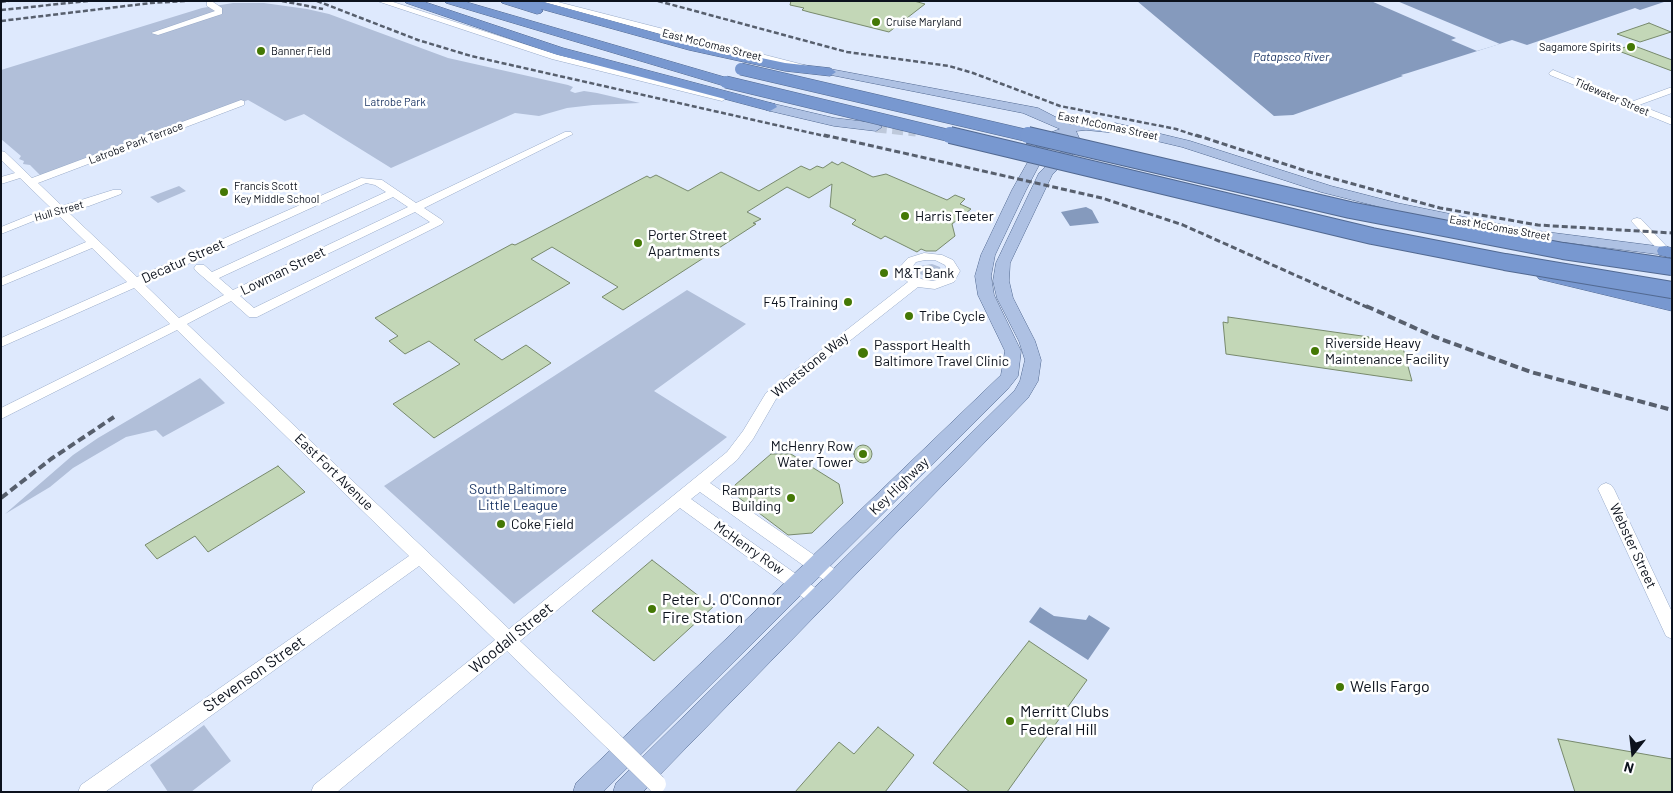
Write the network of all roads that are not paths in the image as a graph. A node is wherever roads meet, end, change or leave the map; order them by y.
1 (381, 1) edge
2 (410, 1) edge
3 (431, 1) edge
4 (450, 1) edge
5 (482, 1) edge
6 (506, 1) edge
7 (526, 1) edge
8 (544, 1) edge
9 (210, 4) dead end
10 (155, 33) dead end
11 (742, 69) junction
12 (830, 72) junction
13 (1553, 73) dead end
14 (726, 82) junction
15 (1672, 90) edge
16 (936, 92) junction
17 (241, 103) dead end
18 (927, 104) dead end
19 (1631, 105) junction
20 (770, 107) junction
21 (1027, 110) junction
22 (1672, 122) edge
23 (876, 127) tunnel mouth
24 (1069, 129) junction
25 (1126, 130) junction
26 (568, 134) dead end
27 (1, 154) edge
28 (22, 174) junction
29 (1, 181) edge
30 (31, 182) junction
31 (117, 192) dead end
32 (394, 192) junction
33 (416, 206) junction
34 (60, 210) junction
35 (1637, 222) dead end
36 (1, 230) edge
37 (95, 243) junction
38 (1670, 253) edge
39 (1506, 266) dead end
40 (1672, 267) edge
41 (200, 268) dead end
42 (211, 277) junction
43 (1, 282) edge
44 (916, 282) dead end
45 (136, 283) junction
46 (1672, 290) edge
47 (232, 295) junction
48 (1672, 305) edge
49 (178, 324) junction
50 (1, 343) edge
51 (1, 414) edge
52 (699, 484) junction
53 (1606, 489) dead end
54 (679, 499) junction
55 (421, 556) junction
56 (815, 566) junction
57 (837, 580) junction
58 (798, 584) junction
59 (818, 599) junction
60 (1672, 631) edge
61 (508, 640) junction
62 (662, 788) edge
63 (88, 792) edge
64 (321, 792) edge
65 (585, 792) edge
66 (625, 792) edge

1 - 20 street
2 - 20 highway
3 - 14 highway
4 - 14 highway
5 - 11 highway
6 - 11 highway
7 - 12 highway
8 - 12 street, East McComas Street
9 - 10 street
11 - 40 highway, bridge
12 - 16 main road, East McComas Street
13 - 19 street, Tidewater Street
14 - 46 highway, bridge
15 - 19 street
16 - 18 main road
16 - 21 main road, East McComas Street
17 - 30 street, Latrobe Park Terrace
19 - 22 street, Tidewater Street
20 - 23 main road
21 - 24 main road
21 - 25 main road, East McComas Street
24 - 25 main road, Key Highway
24 - 56 main road, Key Highway
24 - 57 main road, Key Highway
25 - 38 main road, East McComas Street
26 - 33 street, Lowman Street
27 - 28 street, East Fort Avenue
28 - 29 street
28 - 30 street, East Fort Avenue
30 - 34 street, East Fort Avenue
31 - 34 street, Hull Street
32 - 33 street
32 - 42 street
32 - 45 street, Decatur Street
33 - 47 street, Lowman Street
33 - 47 street
34 - 36 street, Hull Street
34 - 37 street, East Fort Avenue
35 - 38 street
37 - 43 street
37 - 45 street, East Fort Avenue
39 - 48 highway
41 - 42 street
42 - 47 street
44 - 52 street, Whetstone Way
45 - 49 street, East Fort Avenue
45 - 50 street, Decatur Street
47 - 49 street, Lowman Street
49 - 51 street, Lowman Street
49 - 55 street, East Fort Avenue
52 - 54 street, Woodall Street
52 - 56 street, McHenry Row
53 - 60 street, Webster Street
54 - 58 street, McHenry Row
54 - 61 street, Woodall Street
55 - 61 street, East Fort Avenue
55 - 63 street, Stevenson Street
56 - 57 street, McHenry Row
56 - 58 main road, Key Highway
57 - 59 main road, Key Highway
58 - 59 street, McHenry Row
58 - 65 main road, Key Highway
59 - 66 main road, Key Highway
61 - 62 street, East Fort Avenue, bridge
61 - 64 street, Woodall Street

